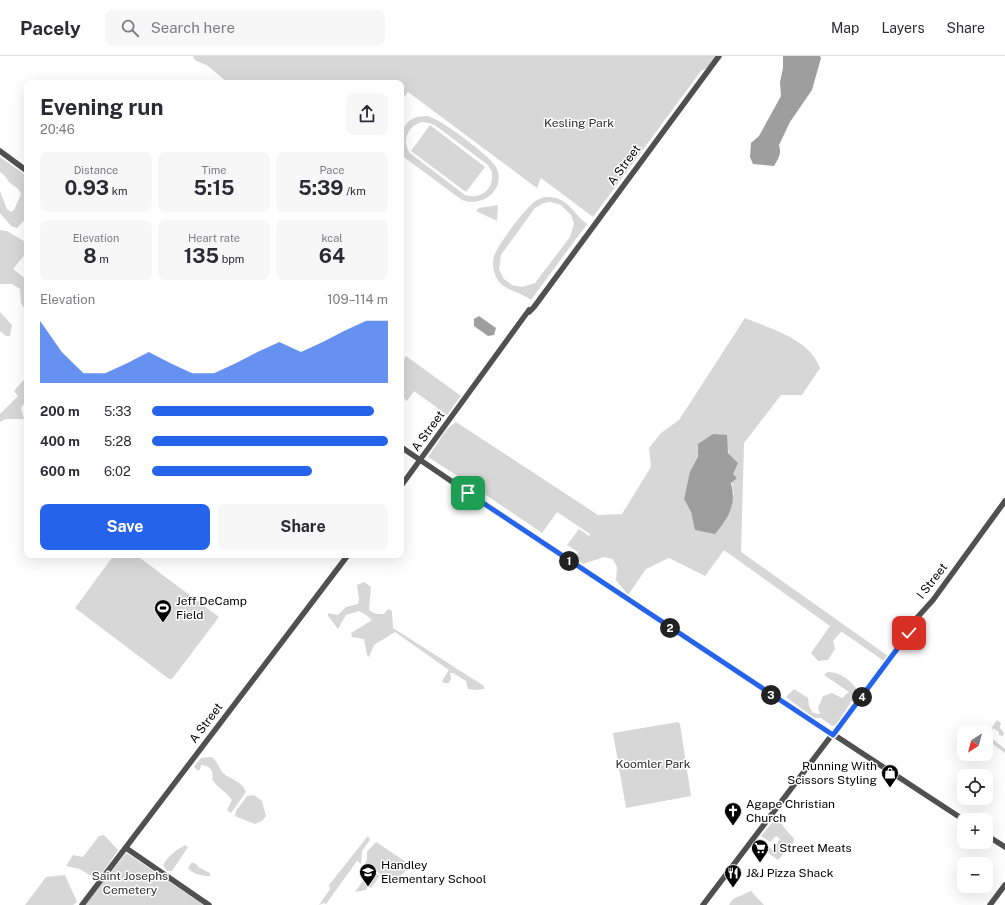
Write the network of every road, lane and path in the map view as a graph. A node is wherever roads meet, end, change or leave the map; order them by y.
1 (719, 56) edge
2 (0, 151) edge
3 (24, 168) edge
4 (404, 449) edge
5 (420, 461) junction
6 (404, 482) edge
7 (1005, 501) edge
8 (346, 558) edge
9 (833, 735) junction
10 (957, 815) edge
11 (993, 839) edge
12 (1005, 847) edge
13 (126, 848) junction
14 (1005, 885) edge
15 (82, 905) edge
16 (209, 905) edge
17 (703, 905) edge
18 (990, 905) edge

1 - 5 street, A Street
2 - 3 street
4 - 5 street
5 - 6 street, A Street
5 - 9 street
7 - 9 street, I Street
8 - 13 street, A Street
9 - 10 street
9 - 17 street, I Street
11 - 12 street
13 - 15 street, A Street
13 - 16 street
14 - 18 street

